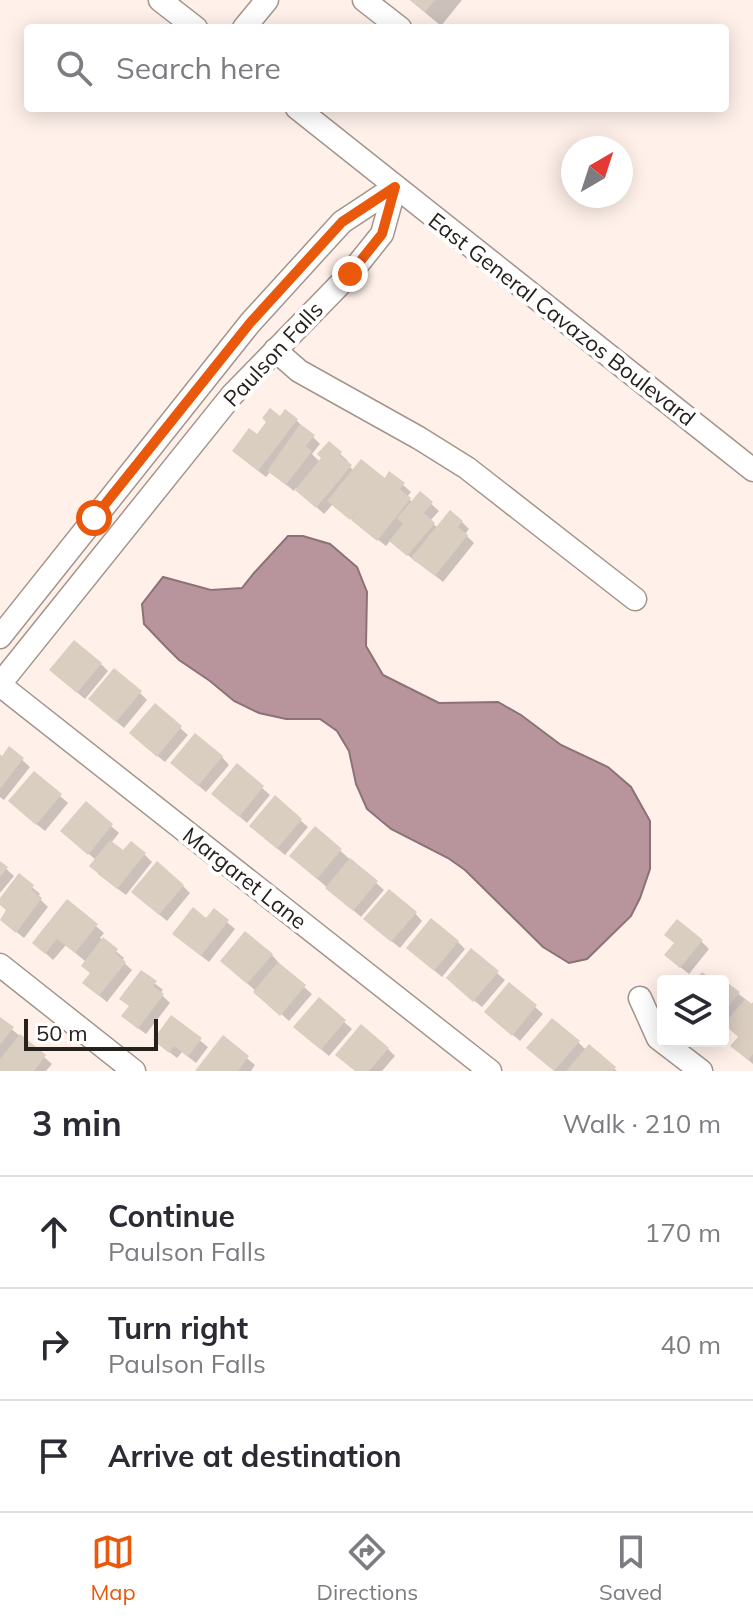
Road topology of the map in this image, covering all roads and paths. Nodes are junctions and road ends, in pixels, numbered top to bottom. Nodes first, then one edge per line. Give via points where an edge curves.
1 (160, 0) edge
2 (267, 0) edge
3 (364, 0) edge
4 (191, 24) edge
5 (247, 24) edge
6 (395, 24) edge
7 (302, 112) edge
8 (395, 187) junction
9 (275, 350) junction
10 (753, 470) edge
11 (635, 599) dead end
12 (0, 637) edge
13 (0, 685) edge
14 (0, 965) edge
15 (640, 998) dead end
16 (134, 1071) edge
17 (490, 1071) edge
18 (701, 1071) edge

1 - 4 street
2 - 5 street
3 - 6 street
7 - 8 street, East General Cavazos Boulevard
8 - 9 street, Paulson Falls via 382,234
8 - 10 street, East General Cavazos Boulevard
8 - 12 street, Paulson Falls via 342,222 250,323
9 - 11 street via 299,371 467,468
9 - 13 street, Paulson Falls via 232,395
13 - 17 street, Margaret Lane
14 - 16 street
15 - 18 street via 658,1038

